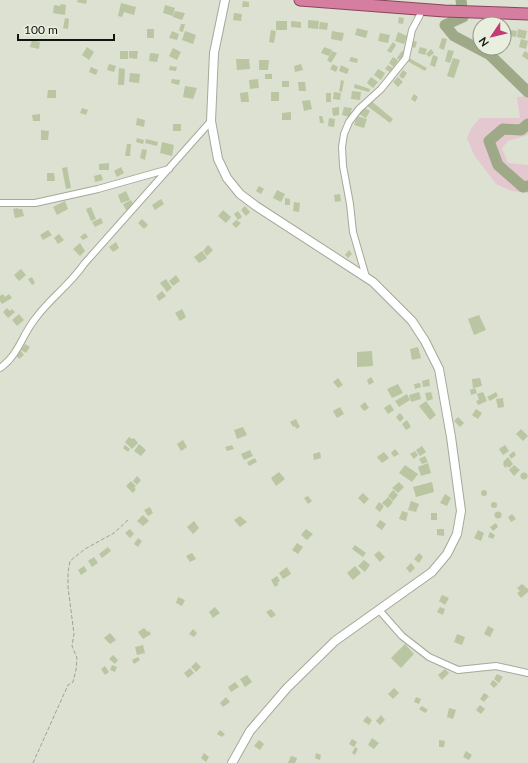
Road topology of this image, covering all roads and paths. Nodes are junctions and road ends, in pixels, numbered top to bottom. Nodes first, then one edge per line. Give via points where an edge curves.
1 (225, 0) edge
2 (300, 0) edge
3 (423, 9) junction
4 (528, 14) edge
5 (211, 122) junction
6 (169, 169) junction
7 (0, 203) edge
8 (366, 277) junction
9 (0, 368) edge
10 (129, 519) dead end
11 (379, 610) junction
12 (528, 673) edge
13 (33, 763) edge
14 (232, 763) edge

1 - 5 street via 214,53
2 - 3 highway
3 - 4 highway
3 - 8 street via 412,30 406,58 381,89 359,109 344,134 343,166 353,232
5 - 6 street
5 - 8 street via 218,159 227,178 240,194
6 - 7 street via 35,203
6 - 9 street via 77,275 39,313 13,357
8 - 11 street via 412,321 439,369 452,437 461,511 456,534 447,554 432,572
10 - 13 path via 105,540 85,549 70,561 68,586 76,670 73,682 68,685
11 - 12 street via 402,636 429,657 458,670 496,666
11 - 14 street via 335,641 287,688 250,731

